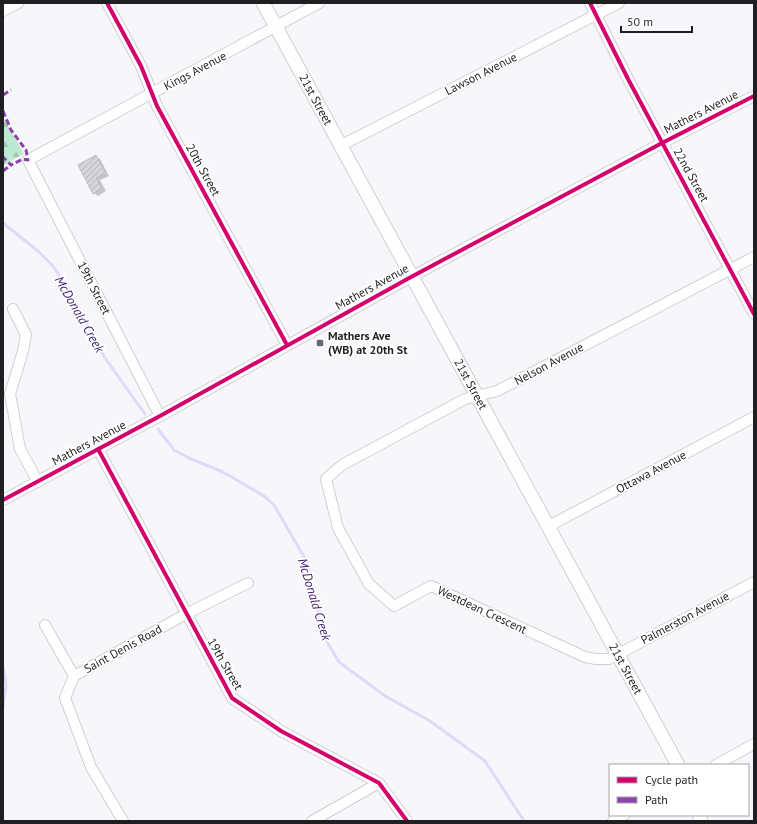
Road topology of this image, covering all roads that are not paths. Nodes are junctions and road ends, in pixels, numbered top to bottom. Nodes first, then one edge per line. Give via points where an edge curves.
1 (18, 3) edge
2 (107, 3) edge
3 (263, 3) edge
4 (320, 3) edge
5 (590, 3) edge
6 (619, 3) edge
7 (3, 11) edge
8 (596, 15) junction
9 (276, 27) junction
10 (151, 94) junction
11 (754, 96) edge
12 (662, 143) junction
13 (342, 145) junction
14 (28, 160) joint
15 (754, 257) edge
16 (730, 269) junction
17 (411, 277) junction
18 (13, 309) dead end
19 (754, 314) edge
20 (288, 345) junction
21 (476, 397) junction
22 (160, 416) junction
23 (754, 417) edge
24 (98, 449) junction
25 (342, 465) joint
26 (38, 482) junction
27 (3, 500) edge
28 (549, 526) junction
29 (754, 582) edge
30 (248, 583) dead end
31 (186, 614) junction
32 (45, 625) dead end
33 (617, 654) junction
34 (74, 676) junction
35 (754, 744) edge
36 (677, 764) edge
37 (718, 764) edge
38 (379, 783) junction
39 (622, 816) edge
40 (123, 821) edge
41 (312, 821) edge
42 (407, 821) edge
43 (613, 821) edge

1 - 7 street
2 - 10 street, 20th Street via 141,66
3 - 9 main road, 21st Street
4 - 9 street, Kings Avenue
5 - 8 street, 22nd Street
6 - 8 street, Lawson Avenue
8 - 12 street, 22nd Street
8 - 13 street, Lawson Avenue
9 - 10 street, Kings Avenue
9 - 13 main road, 21st Street
10 - 14 street, Kings Avenue
10 - 20 street, 20th Street
11 - 12 street, Mathers Avenue
12 - 16 street, 22nd Street
12 - 17 street, Mathers Avenue
13 - 17 main road, 21st Street
14 - 22 street, 19th Street
15 - 16 street, Nelson Avenue
16 - 19 street, 22nd Street
16 - 21 street, Nelson Avenue via 497,391
17 - 20 street, Mathers Avenue
17 - 21 main road, 21st Street
18 - 26 street via 26,335 10,394 20,449
20 - 22 street, Mathers Avenue
21 - 25 street, Nelson Avenue via 465,399
21 - 28 main road, 21st Street
22 - 24 street, Mathers Avenue
23 - 28 street, Ottawa Avenue
24 - 26 street, Mathers Avenue
24 - 31 street, 19th Street
25 - 33 street, Westdean Crescent via 326,479 338,528 369,584 394,606 431,586 585,657 596,660 609,659
26 - 27 street, Mathers Avenue
28 - 33 main road, 21st Street
29 - 33 street, Palmerston Avenue
30 - 31 street
31 - 34 street, Saint Denis Road
31 - 38 street, 19th Street via 232,698 281,731
32 - 34 street
33 - 36 main road, 21st Street
34 - 40 street, Saint Denis Road via 65,698 91,767
35 - 37 street
38 - 41 street
38 - 42 street, 19th Street
39 - 43 street

